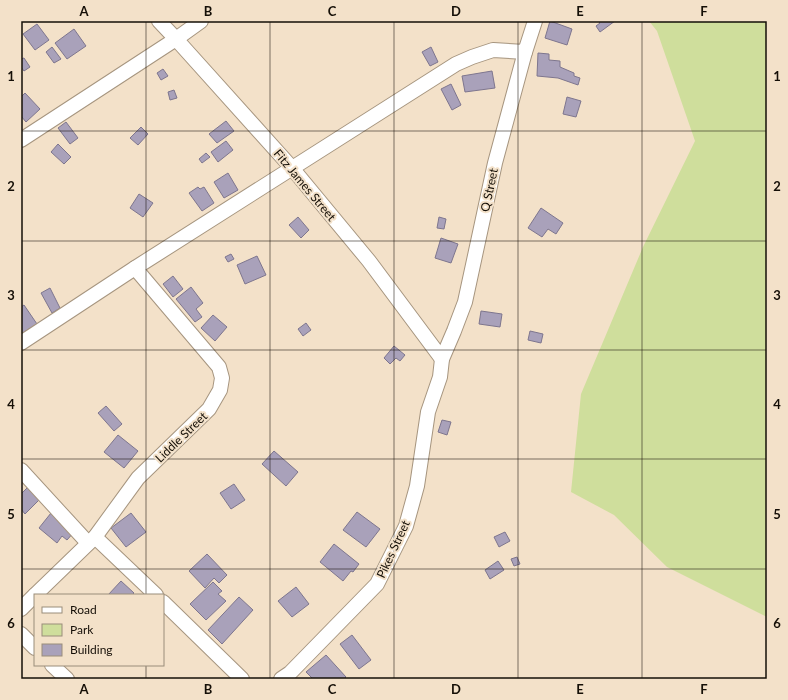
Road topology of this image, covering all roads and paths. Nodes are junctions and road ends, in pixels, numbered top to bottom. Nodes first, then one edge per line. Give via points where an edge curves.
1 (159, 21) edge
2 (201, 21) edge
3 (535, 21) edge
4 (176, 39) junction
5 (525, 52) junction
6 (21, 140) edge
7 (292, 168) junction
8 (135, 268) junction
9 (21, 343) edge
10 (442, 358) junction
11 (21, 470) edge
12 (92, 540) junction
13 (36, 594) edge
14 (155, 594) edge
15 (34, 596) edge
16 (164, 603) edge
17 (21, 609) edge
18 (21, 634) edge
19 (34, 647) edge
20 (53, 666) edge
21 (67, 679) edge
22 (242, 679) edge
23 (281, 679) edge

1 - 4 street, Fitz James Street
2 - 4 street
3 - 5 street, Q Street
4 - 6 street
4 - 7 street, Fitz James Street
5 - 7 street via 493,50 472,56
5 - 10 street, Q Street via 495,163 465,302
7 - 8 street
7 - 10 street, Fitz James Street via 369,261
8 - 9 street
8 - 12 street, Liddle Street via 219,367 222,378 220,390 209,409 138,478
10 - 23 street, Pikes Street via 440,377 428,412 417,486 406,526 377,584 290,673
11 - 12 street
12 - 13 street, Liddle Street
12 - 14 street
15 - 17 street, Liddle Street
16 - 22 street
18 - 19 street
20 - 21 street

